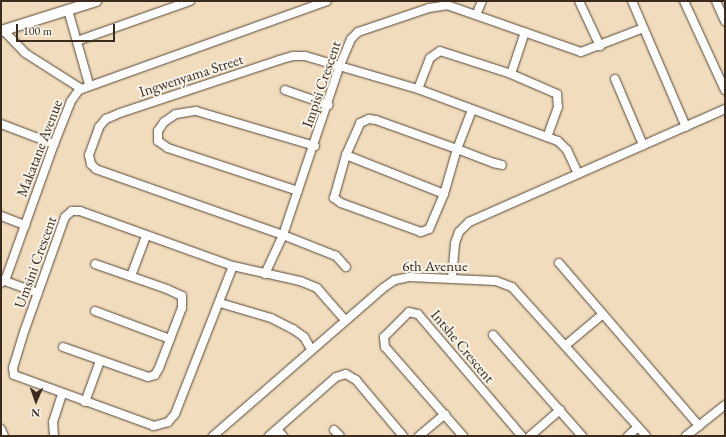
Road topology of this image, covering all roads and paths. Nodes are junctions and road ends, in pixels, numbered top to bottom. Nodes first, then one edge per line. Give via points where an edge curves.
1 (96, 1) edge
2 (190, 1) edge
3 (324, 1) edge
4 (482, 1) edge
5 (579, 1) edge
6 (632, 1) edge
7 (684, 1) edge
8 (716, 1) edge
9 (68, 10) junction
10 (476, 15) junction
11 (725, 21) edge
12 (644, 28) junction
13 (2, 31) edge
14 (525, 32) junction
15 (77, 41) junction
16 (600, 46) junction
17 (340, 65) junction
18 (511, 74) junction
19 (615, 79) dead end
20 (89, 84) junction
21 (80, 88) junction
22 (418, 89) junction
23 (285, 90) dead end
24 (725, 90) edge
25 (328, 105) junction
26 (725, 109) edge
27 (472, 110) junction
28 (1, 124) edge
29 (686, 126) junction
30 (547, 137) junction
31 (54, 144) junction
32 (315, 146) junction
33 (643, 146) junction
34 (457, 149) junction
35 (346, 155) junction
36 (502, 165) dead end
37 (578, 174) junction
38 (298, 191) junction
39 (444, 194) junction
40 (1, 216) edge
41 (25, 225) junction
42 (283, 235) junction
43 (146, 236) junction
44 (559, 263) dead end
45 (95, 264) dead end
46 (233, 266) junction
47 (346, 266) dead end
48 (265, 274) junction
49 (131, 276) junction
50 (452, 278) junction
51 (3, 282) edge
52 (38, 293) junction
53 (220, 303) junction
54 (95, 311) dead end
55 (602, 314) junction
56 (345, 320) junction
57 (493, 335) dead end
58 (170, 339) junction
59 (566, 345) junction
60 (63, 347) dead end
61 (311, 349) junction
62 (100, 361) junction
63 (62, 394) junction
64 (85, 402) junction
65 (725, 405) edge
66 (560, 410) junction
67 (445, 414) junction
68 (699, 426) junction
69 (638, 427) junction
70 (1, 429) edge
71 (277, 429) junction
72 (334, 430) dead end
73 (400, 433) edge
74 (4, 436) edge
75 (54, 436) edge
76 (213, 436) edge
77 (269, 436) edge
78 (283, 436) edge
79 (340, 436) edge
80 (390, 436) edge
81 (419, 436) edge
82 (463, 436) edge
83 (522, 436) edge
84 (530, 436) edge
85 (582, 436) edge
86 (628, 436) edge
87 (646, 436) edge
88 (686, 436) edge

1 - 9 main road
2 - 15 street
3 - 20 street, Makatane Avenue
4 - 10 street
5 - 16 street
6 - 12 street
7 - 24 street
8 - 11 street
9 - 13 main road
9 - 15 street
10 - 14 street, Impisi Crescent
10 - 17 street, Impisi Crescent via 447,5 379,24 354,35
12 - 16 street, Impisi Crescent
12 - 29 street
13 - 21 street via 25,53
14 - 16 street, Impisi Crescent via 582,52
14 - 18 street
15 - 20 street
17 - 22 street, Ingwenyama Street
17 - 25 street, Impisi Crescent
17 - 42 street, Ingwenyama Street via 305,56 293,56 113,116 102,122 94,138 89,158 96,168
18 - 22 street via 440,51 430,58
18 - 30 street via 557,94 558,107
19 - 33 street
20 - 21 street, Makatane Avenue
21 - 31 street, Makatane Avenue via 71,101
22 - 27 street, Ingwenyama Street
23 - 25 street
25 - 32 street, Impisi Crescent
26 - 29 street
27 - 30 street, Ingwenyama Street
27 - 34 street
28 - 31 street
29 - 33 street
30 - 37 street, Ingwenyama Street via 564,145
31 - 41 street, Makatane Avenue
32 - 38 street, Impisi Crescent
32 - 38 street via 196,111 176,114 164,122 158,131 160,142 168,148
33 - 37 street
34 - 35 street via 376,120 363,120
34 - 36 street
34 - 39 street
35 - 39 street
35 - 39 street via 334,194 337,201 425,232 429,230
37 - 50 street via 469,222 459,232 455,243
38 - 42 street, Impisi Crescent
40 - 41 street
41 - 51 street, Makatane Avenue
42 - 47 street, Ingwenyama Street via 336,256
42 - 48 street, Impisi Crescent
43 - 46 street, Umsini Crescent
43 - 49 street
43 - 52 street, Umsini Crescent via 80,211 70,212 65,217
44 - 55 street
45 - 49 street
46 - 48 street, Umsini Crescent
46 - 53 street, Umsini Crescent
48 - 56 street, Umsini Crescent via 281,275 317,288
49 - 58 street via 182,296 182,308
50 - 56 street, 6th Avenue via 395,280
50 - 59 street, 6th Avenue via 496,281 512,286
51 - 52 street
52 - 63 street, Umsini Crescent via 13,370 20,379
53 - 61 street via 271,318 293,329 304,338
53 - 64 street, Umsini Crescent via 176,414 168,422 154,426
54 - 58 street
55 - 59 street
55 - 68 street
56 - 61 street, 6th Avenue
57 - 66 street
58 - 62 street via 159,368 153,376
59 - 69 street, 6th Avenue
60 - 62 street
61 - 76 street, 6th Avenue
62 - 64 street
63 - 64 street, Umsini Crescent
63 - 75 street via 53,422
65 - 68 street
66 - 84 street
66 - 85 street
67 - 81 street
67 - 82 street, Intshe Crescent
67 - 83 street, Intshe Crescent via 385,347 384,337 409,312 418,314
68 - 88 street
69 - 86 street
69 - 87 street, 6th Avenue
70 - 74 street
71 - 73 street via 336,377 346,374 356,380
71 - 77 street
71 - 78 street
72 - 79 street
73 - 80 street

